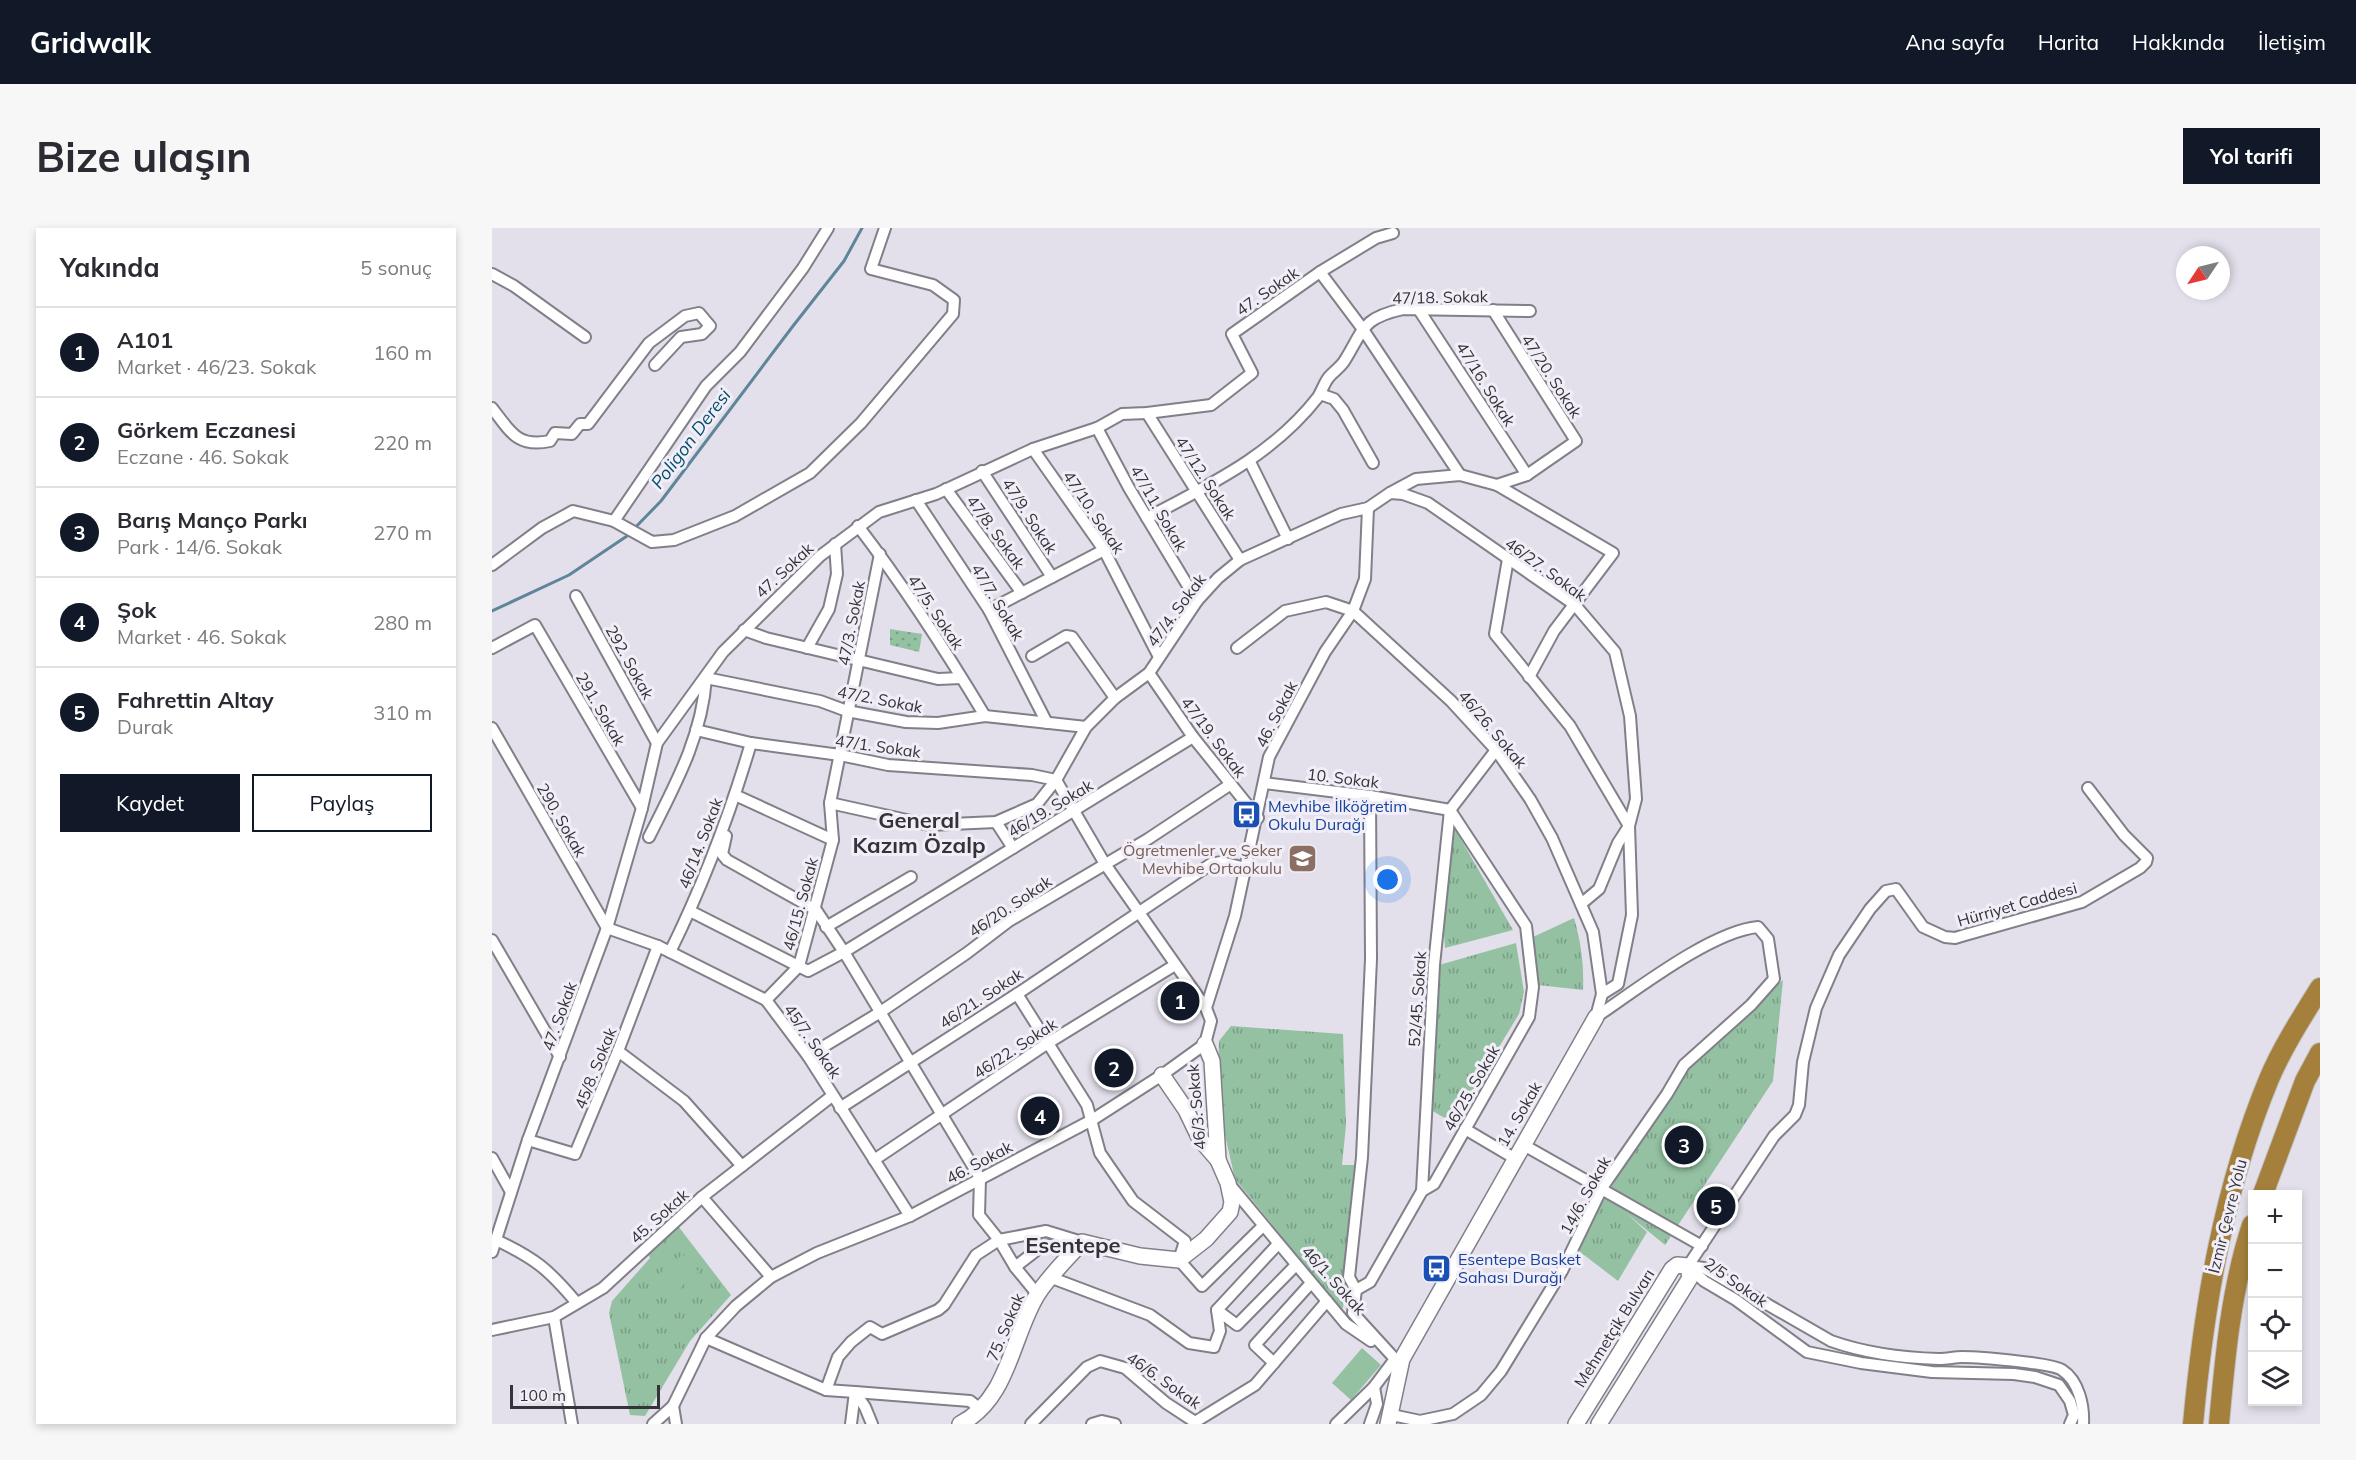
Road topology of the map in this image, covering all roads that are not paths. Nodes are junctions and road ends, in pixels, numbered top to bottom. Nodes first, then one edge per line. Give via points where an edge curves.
1 (828, 228) edge
2 (885, 228) edge
3 (1393, 233) dead end
4 (1320, 272) junction
5 (492, 274) edge
6 (1419, 310) junction
7 (1493, 310) junction
8 (1530, 311) dead end
9 (1362, 328) junction
10 (585, 337) dead end
11 (655, 365) dead end
12 (1320, 394) junction
13 (492, 408) edge
14 (1147, 413) junction
15 (1097, 428) junction
16 (1033, 449) junction
17 (1250, 462) junction
18 (1373, 463) dead end
19 (982, 471) junction
20 (1460, 475) junction
21 (1527, 475) junction
22 (1497, 485) junction
23 (946, 489) junction
24 (1197, 491) junction
25 (1390, 493) junction
26 (916, 500) junction
27 (1368, 508) junction
28 (1147, 518) junction
29 (614, 521) junction
30 (858, 526) junction
31 (1288, 539) junction
32 (836, 544) junction
33 (1104, 550) junction
34 (880, 554) junction
35 (1508, 559) junction
36 (1240, 560) junction
37 (492, 566) edge
38 (1052, 577) junction
39 (1022, 593) junction
40 (576, 596) dead end
41 (1197, 602) junction
42 (1575, 605) junction
43 (989, 610) junction
44 (1353, 611) junction
45 (744, 630) junction
46 (492, 648) edge
47 (807, 648) junction
48 (1237, 648) dead end
49 (1032, 656) dead end
50 (1159, 657) junction
51 (860, 661) junction
52 (1149, 673) junction
53 (1529, 677) junction
54 (706, 678) junction
55 (962, 678) junction
56 (1115, 698) junction
57 (847, 711) junction
58 (985, 716) junction
59 (1047, 723) junction
60 (1086, 727) junction
61 (492, 728) edge
62 (696, 730) junction
63 (1193, 737) junction
64 (657, 742) junction
65 (751, 743) junction
66 (1496, 750) junction
67 (840, 755) junction
68 (1056, 780) junction
69 (1264, 783) junction
70 (1231, 784) junction
71 (2088, 788) dead end
72 (735, 795) junction
73 (1370, 796) junction
74 (830, 803) junction
75 (642, 808) junction
76 (1450, 810) junction
77 (1073, 812) junction
78 (1258, 818) junction
79 (996, 822) junction
80 (1629, 826) junction
81 (726, 836) dead end
82 (649, 837) dead end
83 (833, 840) junction
84 (1013, 848) junction
85 (1105, 864) junction
86 (1246, 868) junction
87 (911, 877) dead end
88 (1581, 904) junction
89 (816, 910) junction
90 (690, 911) junction
91 (1138, 912) junction
92 (826, 927) junction
93 (607, 928) junction
94 (492, 940) edge
95 (658, 946) junction
96 (670, 952) junction
97 (844, 952) junction
98 (1175, 965) junction
99 (799, 966) junction
100 (1774, 979) joint
101 (2320, 988) edge
102 (1017, 994) junction
103 (1602, 994) junction
104 (766, 1000) junction
105 (1206, 1008) junction
106 (879, 1013) junction
107 (1596, 1017) junction
108 (1048, 1043) junction
109 (1205, 1044) junction
110 (618, 1051) junction
111 (2320, 1053) edge
112 (808, 1056) junction
113 (560, 1057) junction
114 (909, 1063) junction
115 (1162, 1075) junction
116 (832, 1096) junction
117 (840, 1108) junction
118 (942, 1114) junction
119 (1092, 1120) junction
120 (1464, 1129) junction
121 (528, 1140) junction
122 (1522, 1144) junction
123 (492, 1158) edge
124 (1514, 1158) junction
125 (874, 1160) junction
126 (1218, 1160) junction
127 (742, 1166) junction
128 (980, 1178) junction
129 (1228, 1183) junction
130 (1602, 1188) junction
131 (2264, 1190) edge
132 (1422, 1191) junction
133 (511, 1192) junction
134 (702, 1197) junction
135 (910, 1216) junction
136 (1263, 1226) junction
137 (2248, 1239) edge
138 (496, 1240) junction
139 (999, 1240) junction
140 (1082, 1242) junction
141 (1278, 1244) junction
142 (1701, 1246) junction
143 (492, 1252) edge
144 (1179, 1260) junction
145 (1295, 1266) junction
146 (1688, 1266) junction
147 (1015, 1267) junction
148 (771, 1277) junction
149 (1052, 1278) junction
150 (1311, 1283) junction
151 (1356, 1290) junction
152 (1038, 1295) junction
153 (1328, 1301) junction
154 (576, 1302) junction
155 (1217, 1310) junction
156 (554, 1317) junction
157 (492, 1330) edge
158 (706, 1338) junction
159 (1396, 1360) junction
160 (1274, 1362) junction
161 (1374, 1388) junction
162 (826, 1390) junction
163 (855, 1392) junction
164 (673, 1406) junction
165 (980, 1409) junction
166 (1206, 1420) edge
167 (1390, 1420) edge
168 (572, 1424) edge
169 (653, 1424) edge
170 (676, 1424) edge
171 (851, 1424) edge
172 (872, 1424) edge
173 (960, 1424) edge
174 (1031, 1424) edge
175 (1092, 1424) edge
176 (1115, 1424) edge
177 (1336, 1424) edge
178 (1370, 1424) edge
179 (1576, 1424) edge
180 (1599, 1424) edge
181 (2070, 1424) edge
182 (2083, 1424) edge
183 (2193, 1424) edge
184 (2219, 1424) edge

1 - 29 street via 804,268 740,352 706,386
2 - 29 street via 871,269 933,285 954,300 953,314 861,423 810,473 735,516 674,540 652,542
3 - 4 street, 47. Sokak via 1376,238
4 - 9 street
4 - 14 street, 47. Sokak via 1232,334 1252,373 1230,393 1211,405
5 - 10 street
6 - 7 street, 47/18. Sokak
6 - 9 street, 47/18. Sokak via 1384,313
6 - 21 street, 47/16. Sokak
7 - 8 street, 47/18. Sokak
7 - 21 street, 47/20. Sokak via 1576,441
9 - 12 street via 1344,362 1327,379
9 - 20 street
11 - 13 street via 681,337 702,334 710,326 699,314 685,316 649,343 588,424 580,424 572,434 555,433 550,441 534,444 517,438
12 - 17 street via 1287,433
12 - 18 street via 1334,399 1343,410
14 - 15 street, 47. Sokak via 1122,414
14 - 24 street, 47/12. Sokak
15 - 16 street, 47. Sokak
15 - 28 street, 47/11. Sokak
16 - 19 street, 47. Sokak
16 - 33 street, 47/10. Sokak
17 - 24 street
17 - 31 street
19 - 23 street, 47. Sokak
19 - 38 street, 47/9. Sokak
20 - 22 street, 47/4. Sokak
20 - 25 street, 47/4. Sokak via 1416,479
21 - 22 street, 47/20. Sokak
22 - 42 street, 47/4. Sokak via 1613,553
23 - 26 street, 47. Sokak
23 - 39 street, 47/8. Sokak
24 - 28 street
24 - 36 street, 47/12. Sokak
25 - 27 street, 47/4. Sokak
25 - 35 street, 46/27. Sokak via 1428,503
26 - 30 street, 47. Sokak via 879,512
26 - 43 street, 47/7. Sokak
27 - 31 street, 47/4. Sokak via 1341,514
27 - 44 street, 46. Sokak via 1365,579
28 - 41 street, 47/11. Sokak
29 - 37 street via 573,511 542,528
30 - 32 street, 47. Sokak
30 - 34 street, 47/5. Sokak
31 - 36 street, 47/4. Sokak
32 - 45 street, 47. Sokak
32 - 47 street via 837,574 828,609
33 - 38 street
33 - 50 street, 47/10. Sokak
34 - 51 street, 47/3. Sokak
34 - 55 street, 47/5. Sokak
35 - 42 street, 46/27. Sokak
35 - 53 street via 1495,634
36 - 41 street, 47/4. Sokak
38 - 39 street
39 - 43 street
40 - 64 street, 292. Sokak
41 - 50 street, 47/4. Sokak
42 - 53 street via 1554,631
42 - 80 street, 46/27. Sokak via 1616,652 1630,716 1636,799
43 - 59 street, 47/7. Sokak
44 - 48 street, 46/26. Sokak via 1326,602 1285,611
44 - 66 street, 46/26. Sokak via 1451,701
44 - 69 street, 46. Sokak via 1325,652 1269,757
45 - 47 street
45 - 54 street, 47. Sokak
46 - 75 street, 291. Sokak via 535,625
47 - 51 street
49 - 56 street via 1066,636 1072,637
50 - 52 street, 47/4. Sokak
51 - 55 street via 938,679
51 - 57 street, 47/3. Sokak
52 - 56 street, 47/4. Sokak
52 - 63 street, 47/19. Sokak
53 - 80 street via 1570,726
54 - 57 street, 47/2. Sokak via 820,701
54 - 62 street
54 - 64 street, 47. Sokak
55 - 58 street, 47/5. Sokak
56 - 60 street, 47/4. Sokak
57 - 58 street, 47/2. Sokak via 906,722 938,723
57 - 67 street, 47/3. Sokak
58 - 59 street, 47/2. Sokak
59 - 60 street, 47/2. Sokak
60 - 68 street, 47/4. Sokak
61 - 93 street, 290. Sokak
62 - 65 street, 47/1. Sokak
62 - 82 street via 684,769
63 - 70 street, 47/19. Sokak
63 - 77 street, 46/19. Sokak
64 - 75 street, 47. Sokak
65 - 67 street, 47/1. Sokak
65 - 72 street, 46/14. Sokak
66 - 76 street
66 - 88 street, 46/26. Sokak via 1552,838
67 - 68 street, 47/1. Sokak via 888,765
67 - 74 street, 47/3. Sokak
68 - 77 street
68 - 79 street, 47/4. Sokak via 1037,804
69 - 73 street, 10. Sokak
69 - 78 street, 46. Sokak
70 - 78 street, 47/19. Sokak
70 - 85 street, 46/20. Sokak
71 - 142 street, Hürriyet Caddesi via 2124,835 2143,852 2146,862 2082,902 1955,938 1928,931 1896,889 1886,891 1839,955 1816,1008 1795,1115 1774,1136
72 - 83 street
72 - 90 street, 46/14. Sokak
73 - 76 street, 10. Sokak
73 - 151 street via 1371,959 1362,1157 1349,1277
74 - 79 street, 47/4. Sokak via 929,825
74 - 83 street, 47/3. Sokak
75 - 93 street, 47. Sokak
76 - 120 street, 46/25. Sokak via 1526,926 1533,987 1529,1017
76 - 132 street, 52/45. Sokak via 1434,965
77 - 84 street, 46/19. Sokak
77 - 85 street
78 - 86 street, 46. Sokak
79 - 84 street
80 - 88 street via 1599,889
80 - 103 street, 46/27. Sokak via 1632,915 1618,984
81 - 89 street via 722,854 727,860
83 - 89 street, 46/15. Sokak
84 - 97 street, 46/19. Sokak
85 - 91 street
85 - 106 street, 46/20. Sokak via 1010,921
86 - 91 street, 46/21. Sokak via 1221,862 1211,864
86 - 105 street, 46. Sokak
87 - 92 street
88 - 103 street, 46/26. Sokak via 1593,932
89 - 92 street
89 - 99 street, 46/15. Sokak
90 - 96 street, 46/14. Sokak
90 - 99 street
91 - 98 street
91 - 102 street, 46/21. Sokak
92 - 97 street
93 - 95 street, 45/7. Sokak
93 - 113 street, 47. Sokak
94 - 113 street
95 - 96 street, 45/7. Sokak
95 - 110 street, 45/8. Sokak
96 - 104 street, 45/7. Sokak
97 - 99 street, 46/19. Sokak via 808,971
97 - 106 street
98 - 105 street
98 - 108 street, 46/22. Sokak
99 - 104 street, 46/15. Sokak
100 - 107 street, 14. Sokak via 1768,939 1758,927 1747,928 1686,957
100 - 130 street, 14/6. Sokak via 1752,1005 1684,1065
101 - 183 highway, İzmir Çevre Yolu via 2270,1078 2233,1180 2216,1249 2200,1347
102 - 108 street
102 - 114 street, 46/21. Sokak
103 - 107 street, 46/26. Sokak
104 - 112 street, 45/7. Sokak
105 - 109 street, 46. Sokak via 1211,1021
106 - 112 street, 46/20. Sokak
106 - 114 street
107 - 122 street, 14. Sokak
108 - 118 street, 46/22. Sokak
108 - 119 street via 1087,1105
109 - 115 street, 46. Sokak
109 - 126 street, 46/3. Sokak via 1212,1061
110 - 121 street, 45/8. Sokak via 576,1154
110 - 127 street via 684,1101
111 - 131 highway, İzmir Çevre Yolu via 2305,1081
112 - 116 street, 45/7. Sokak
113 - 121 street, 47. Sokak
114 - 117 street, 46/21. Sokak
114 - 118 street
115 - 119 street, 46. Sokak
115 - 126 street via 1200,1139
116 - 117 street, 45/7. Sokak
116 - 127 street, 45. Sokak
117 - 125 street, 45/7. Sokak
118 - 125 street, 46/22. Sokak
118 - 128 street
119 - 128 street, 46. Sokak
119 - 144 street via 1100,1153 1133,1201 1185,1241
120 - 124 street
120 - 132 street, 46/25. Sokak via 1434,1184
121 - 133 street, 47. Sokak
122 - 124 street, 14. Sokak
122 - 130 street
123 - 133 street
124 - 159 street, 14. Sokak
125 - 135 street, 45/7. Sokak
126 - 129 street, 46/3. Sokak
127 - 134 street, 45. Sokak
128 - 135 street, 46. Sokak
128 - 139 street via 979,1215
129 - 136 street, 46/1. Sokak
129 - 144 street, 46/3. Sokak via 1230,1212 1206,1239
130 - 142 street
130 - 167 street, 14/6. Sokak via 1562,1271 1501,1371 1481,1395 1453,1414 1420,1421
132 - 151 street, 46/25. Sokak via 1370,1282
133 - 138 street, 47. Sokak
134 - 148 street
134 - 154 street, 45. Sokak via 603,1288
135 - 148 street, 46. Sokak via 817,1253
136 - 141 street, 46/1. Sokak
136 - 144 street via 1202,1286
137 - 184 highway, İzmir Çevre Yolu via 2225,1358
138 - 143 street, 47. Sokak
138 - 154 street via 523,1252 552,1274
139 - 140 street via 1046,1231
139 - 147 street
139 - 162 street via 976,1255 938,1310 882,1334 870,1327 851,1342 838,1357
140 - 144 street via 1140,1256
140 - 147 street via 1042,1246
140 - 149 street, 75. Sokak
141 - 145 street, 46/1. Sokak
141 - 155 street, 46/1. Sokak
142 - 146 street, Hürriyet Caddesi
145 - 150 street, 46/1. Sokak
145 - 155 street via 1237,1325
146 - 179 street, Mehmetçik Bulvarı via 1677,1265 1672,1269
146 - 180 street via 1690,1278
146 - 181 street, 2/5 Sokak via 1807,1352 1932,1372 2035,1377 2064,1390 2074,1415
146 - 182 street, 2/5 Sokak via 1704,1268 1831,1341 1853,1349 1918,1358 1960,1357 2036,1364 2062,1370 2077,1388
147 - 152 street
148 - 158 street, 46. Sokak
149 - 152 street, 75. Sokak
149 - 155 street via 1150,1315 1189,1343 1214,1347 1220,1331
150 - 153 street, 46/1. Sokak
150 - 160 street via 1255,1345
151 - 159 street via 1353,1313
152 - 165 street, 75. Sokak via 1005,1374
153 - 159 street, 46/1. Sokak via 1346,1324
153 - 160 street, 46/6. Sokak
154 - 156 street, 45. Sokak
156 - 157 street, 45. Sokak
156 - 168 street
158 - 162 street
158 - 164 street, 46. Sokak
159 - 161 street, 14. Sokak
159 - 167 street
160 - 166 street, 46/6. Sokak via 1255,1385
161 - 177 street, 14. Sokak
161 - 178 street via 1377,1404
162 - 163 street
163 - 165 street via 970,1401
163 - 171 street
163 - 172 street
164 - 169 street, 46. Sokak
164 - 170 street
165 - 173 street, 75. Sokak
166 - 174 street, 46/6. Sokak via 1195,1422 1125,1368 1100,1361 1087,1367
175 - 176 street

